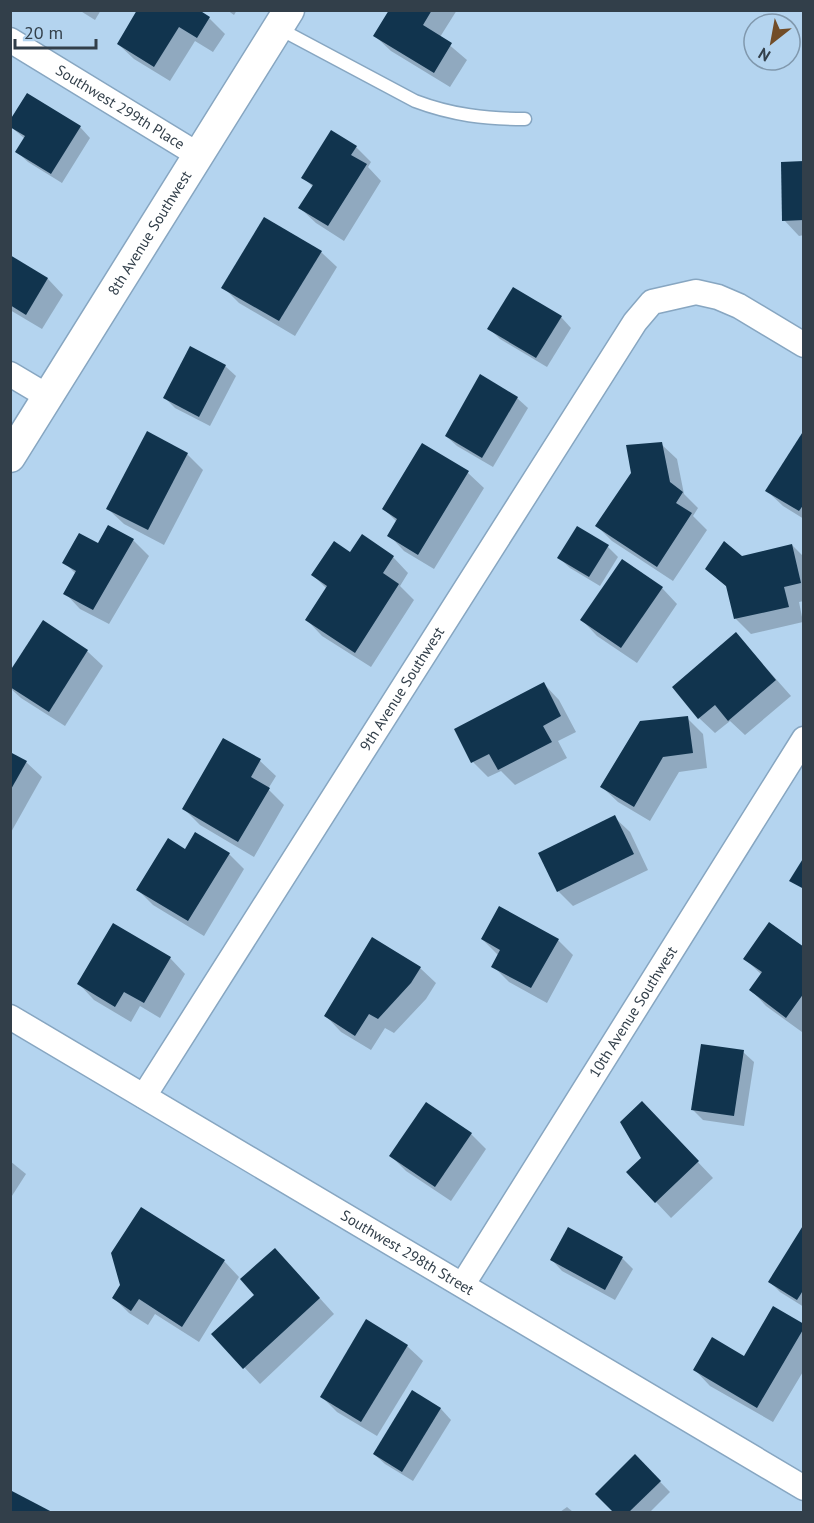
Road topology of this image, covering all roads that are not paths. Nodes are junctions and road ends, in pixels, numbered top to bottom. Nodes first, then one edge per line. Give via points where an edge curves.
1 (284, 19) edge
2 (10, 40) edge
3 (525, 119) dead end
4 (200, 156) junction
5 (804, 345) edge
6 (10, 374) edge
7 (47, 396) junction
8 (10, 457) edge
9 (804, 740) edge
10 (10, 1017) edge
11 (144, 1096) junction
12 (463, 1284) junction
13 (804, 1488) edge

1 - 3 lane via 415,101 483,119
1 - 4 street, 8th Avenue Southwest
2 - 4 street, Southwest 299th Place
4 - 7 street, 8th Avenue Southwest
5 - 11 street, 9th Avenue Southwest via 738,306 696,292 652,302 635,321
6 - 7 street
7 - 8 street, 8th Avenue Southwest
9 - 12 street, 10th Avenue Southwest
10 - 11 street, Southwest 298th Street
11 - 12 street, Southwest 298th Street
12 - 13 street, Southwest 298th Street

